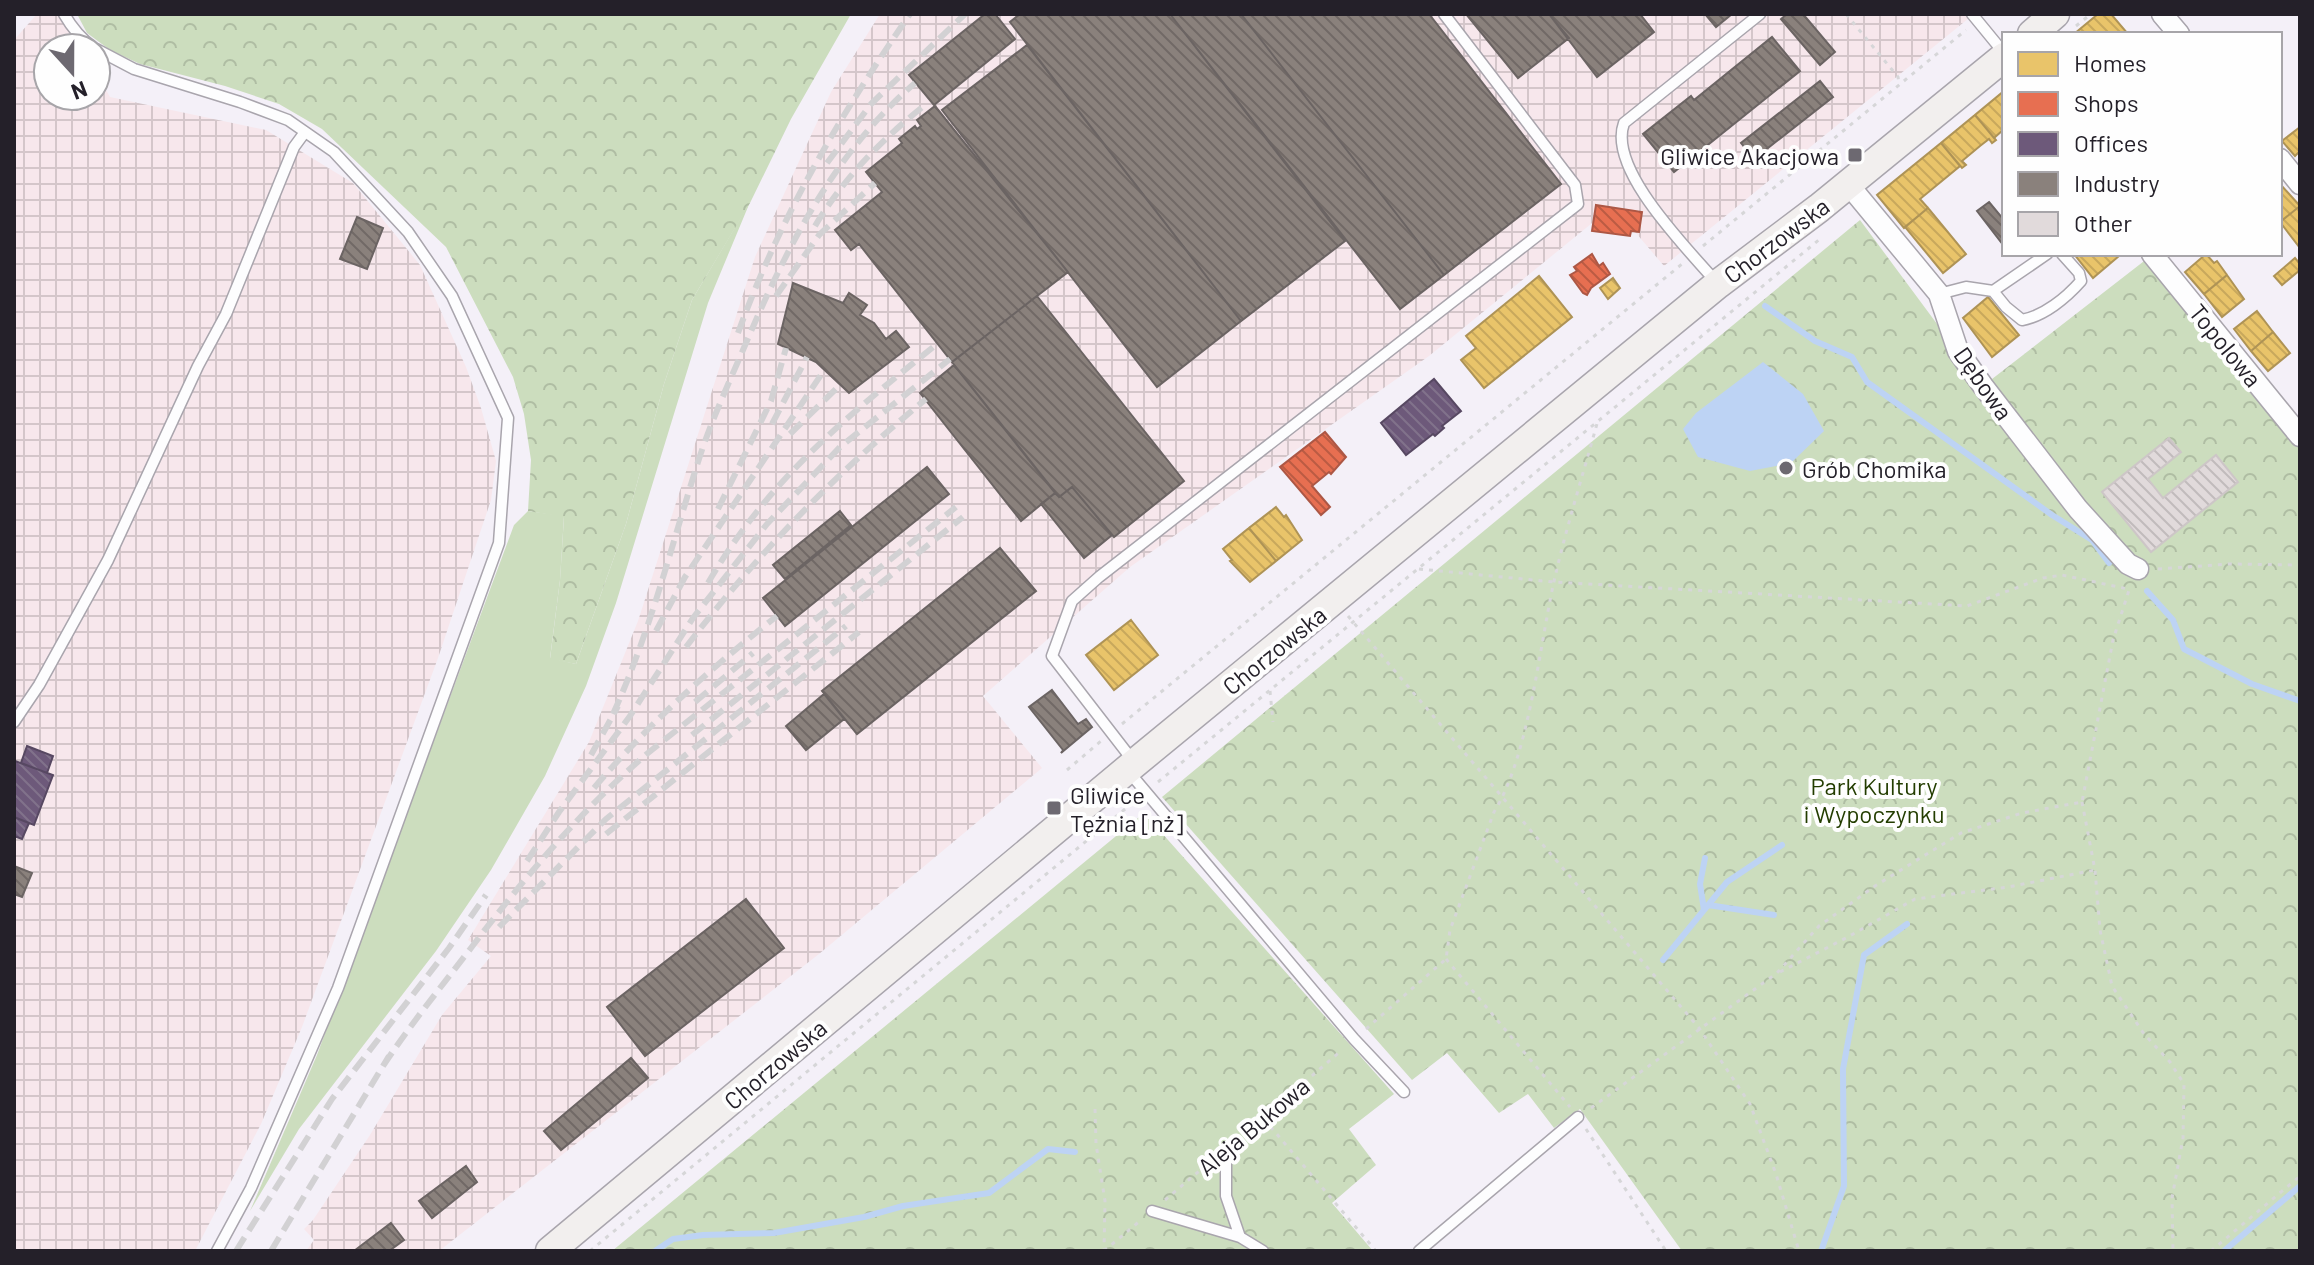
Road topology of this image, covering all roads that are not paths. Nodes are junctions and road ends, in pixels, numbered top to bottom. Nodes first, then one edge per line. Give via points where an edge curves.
1 (64, 14) edge
2 (1444, 14) edge
3 (1760, 14) edge
4 (2055, 14) edge
5 (2162, 14) edge
6 (1975, 17) edge
7 (75, 32) edge
8 (2034, 32) edge
9 (2177, 32) edge
10 (2002, 52) edge
11 (2002, 56) edge
12 (112, 58) edge
13 (305, 132) junction
14 (2282, 162) edge
15 (1840, 178) junction
16 (2300, 184) edge
17 (2044, 256) edge
18 (2064, 256) edge
19 (2154, 256) edge
20 (1718, 284) junction
21 (1993, 291) junction
22 (1939, 294) junction
23 (2300, 436) edge
24 (2136, 574) road end
25 (14, 722) edge
26 (1131, 767) junction
27 (1404, 1092) dead end
28 (1578, 1117) road end
29 (1226, 1148) road end
30 (1152, 1211) road end
31 (1240, 1237) junction
32 (217, 1251) edge
33 (550, 1251) edge
34 (1263, 1251) edge
35 (1419, 1251) edge

1 - 7 lane
2 - 26 lane via 1575,185 1578,204 1072,601 1052,656
3 - 20 lane via 1624,123 1620,134 1635,183
4 - 8 main road
5 - 9 street
6 - 10 lane
11 - 15 main road, Chorzowska
12 - 13 lane via 288,120
13 - 25 lane via 294,147 226,314 108,560
13 - 32 lane via 334,152 408,232 452,296 508,418 499,543 338,988 251,1188
14 - 16 street
15 - 20 main road, Chorzowska
15 - 22 street, Dębowa
17 - 21 lane
18 - 21 lane via 2081,281 2035,318 2022,320
19 - 23 street, Topolowa
20 - 26 main road, Chorzowska
21 - 22 lane via 1966,287
22 - 24 street, Dębowa via 1958,351 1974,375
26 - 27 lane via 1145,792
26 - 33 main road, Chorzowska
28 - 35 lane
29 - 31 lane via 1226,1196
30 - 31 lane
31 - 34 lane

